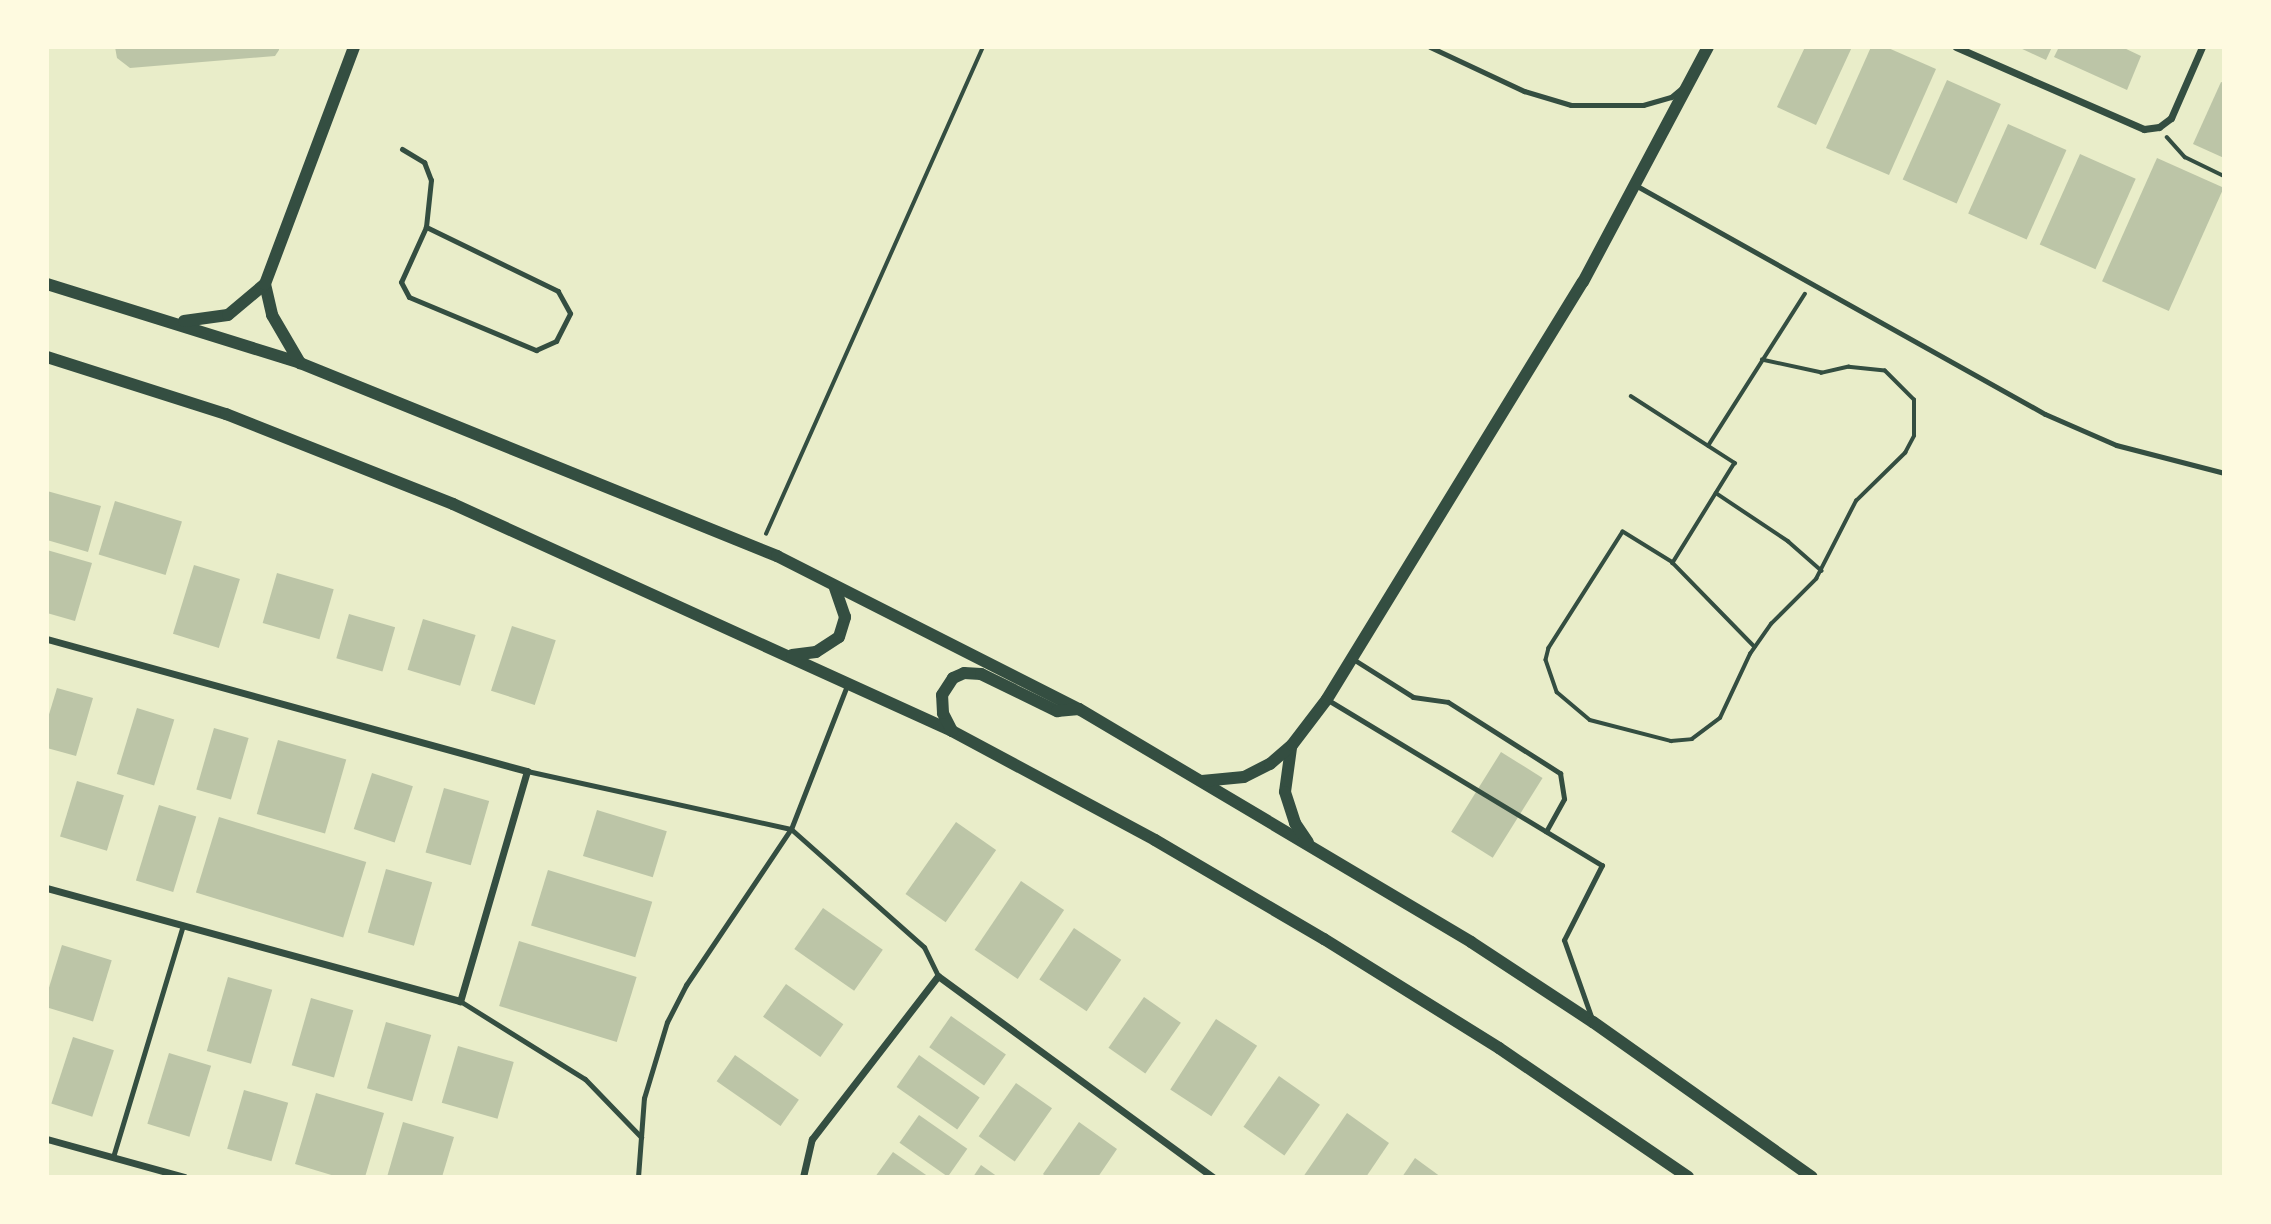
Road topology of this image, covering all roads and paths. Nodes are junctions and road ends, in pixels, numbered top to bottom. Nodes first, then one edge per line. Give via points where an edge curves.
1 (354, 47) edge
2 (983, 47) edge
3 (1430, 47) edge
4 (1708, 47) edge
5 (1956, 47) edge
6 (2202, 47) edge
7 (1690, 81) junction
8 (2159, 127) junction
9 (402, 149) dead end
10 (2224, 176) edge
11 (1637, 186) junction
12 (426, 227) junction
13 (1812, 283) junction
14 (47, 284) edge
15 (265, 284) junction
16 (179, 322) junction
17 (47, 357) edge
18 (1762, 360) junction
19 (300, 363) junction
20 (1631, 396) dead end
21 (1708, 446) junction
22 (2224, 473) edge
23 (1716, 493) junction
24 (759, 549) junction
25 (1672, 562) junction
26 (1822, 571) junction
27 (835, 588) junction
28 (47, 639) edge
29 (1755, 647) junction
30 (792, 655) junction
31 (1353, 659) junction
32 (848, 682) junction
33 (1327, 699) junction
34 (1079, 709) junction
35 (952, 731) junction
36 (1292, 745) junction
37 (527, 771) junction
38 (1200, 780) junction
39 (791, 829) junction
40 (1546, 831) junction
41 (1314, 849) junction
42 (47, 888) edge
43 (183, 925) junction
44 (938, 976) junction
45 (460, 1001) junction
46 (1593, 1021) junction
47 (642, 1137) junction
48 (47, 1139) edge
49 (113, 1157) junction
50 (1677, 1172) edge
51 (184, 1177) edge
52 (638, 1177) edge
53 (803, 1177) edge
54 (1213, 1177) edge
55 (1688, 1177) edge
56 (1812, 1177) edge

1 - 15 street
2 - 24 path
3 - 7 lane via 1524,92 1593,108 1643,106 1671,97
4 - 7 street
5 - 8 street via 2144,129
6 - 8 street via 2171,118
7 - 11 street
8 - 10 path via 2185,157
9 - 12 lane via 424,162 431,180
11 - 13 lane
11 - 31 street
12 - 12 lane via 401,282 409,297 536,350 556,341 570,313 558,291
13 - 18 path
13 - 22 lane via 2081,431 2154,457
14 - 16 street
15 - 16 street via 228,315
15 - 19 street via 272,315
16 - 19 street
17 - 30 street via 226,414 440,499
18 - 21 path
18 - 26 path via 1822,373 1849,367 1885,371 1914,400 1914,436 1905,453 1856,501
19 - 24 street
20 - 21 path
21 - 23 path via 1735,463
23 - 25 path
23 - 26 path via 1788,541
24 - 27 street
25 - 29 path
25 - 29 path via 1623,532 1549,648 1546,660 1558,692 1590,720 1671,741 1692,739 1720,718
26 - 29 path
27 - 30 street via 845,617 839,637 816,652
27 - 34 street
28 - 37 street
30 - 32 street
31 - 33 street
31 - 40 lane via 1413,697 1448,702 1560,773 1564,799
32 - 35 street
32 - 39 lane
33 - 36 street
33 - 40 lane
34 - 35 street via 1057,711 981,674 964,673 953,678 943,695 943,713
34 - 38 street
35 - 50 street via 1155,840 1324,939 1499,1048
36 - 38 street via 1258,771 1229,780
36 - 41 street via 1285,776 1288,808
37 - 39 lane
37 - 45 street
38 - 41 street
39 - 44 lane via 923,947
39 - 47 lane via 676,1003 644,1098
40 - 46 lane via 1602,865 1564,940
41 - 46 street
42 - 43 street
43 - 45 street
43 - 49 lane
44 - 53 street via 813,1139
44 - 54 street
45 - 47 lane via 586,1079
46 - 56 street
47 - 52 lane
48 - 49 street
49 - 51 street
50 - 55 street

